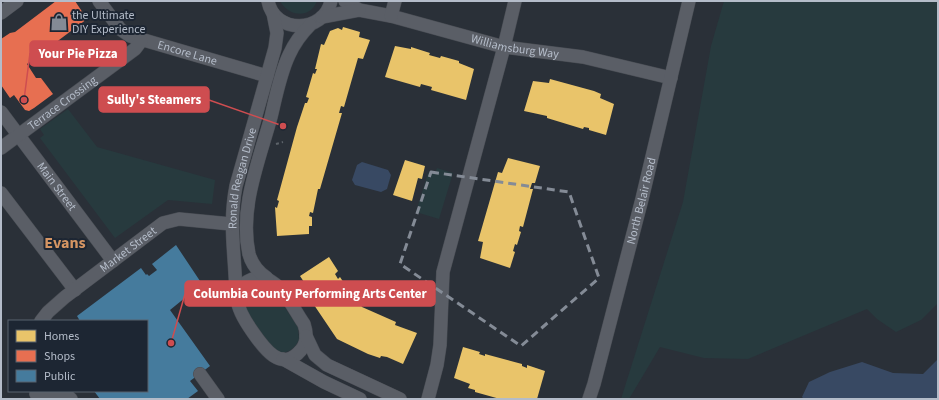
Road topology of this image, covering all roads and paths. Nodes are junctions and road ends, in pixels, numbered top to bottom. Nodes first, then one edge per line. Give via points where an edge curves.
1 (17, 1) edge
2 (99, 1) edge
3 (331, 1) edge
4 (345, 1) edge
5 (395, 1) edge
6 (515, 1) edge
7 (689, 1) edge
8 (271, 7) edge
9 (360, 10) junction
10 (1, 13) edge
11 (391, 16) junction
12 (322, 17) junction
13 (310, 25) junction
14 (141, 41) junction
15 (504, 47) junction
16 (267, 76) junction
17 (671, 78) junction
18 (1, 112) edge
19 (19, 135) junction
20 (1, 148) edge
21 (1, 193) edge
22 (231, 224) junction
23 (113, 261) junction
24 (267, 278) junction
25 (75, 290) junction
26 (236, 299) junction
27 (42, 320) edge
28 (306, 336) junction
29 (284, 359) junction
30 (200, 374) dead end
31 (36, 395) edge
32 (71, 399) edge
33 (218, 399) edge
34 (360, 399) edge
35 (400, 399) edge
36 (428, 399) edge
37 (588, 399) edge

1 - 10 street
2 - 14 street, Encore Lane via 120,30
3 - 12 street, Ronald Reagan Drive
4 - 9 street, Williamsburg Way
5 - 11 street
6 - 15 street
7 - 17 street, North Belair Road
8 - 13 street, Ronald Reagan Drive via 286,24
8 - 16 street, Ronald Reagan Drive via 276,41
9 - 11 street, Williamsburg Way
9 - 12 street, Williamsburg Way
11 - 15 street, Williamsburg Way
12 - 13 street, Ronald Reagan Drive
13 - 24 street, Ronald Reagan Drive via 294,46 284,67 248,206 247,231 250,255 255,268
14 - 16 street, Encore Lane
14 - 19 street, Terrace Crossing via 135,49
15 - 17 street, Williamsburg Way via 583,57
15 - 36 street via 443,272 437,364
16 - 22 street, Ronald Reagan Drive via 236,186
17 - 37 street, North Belair Road via 638,214
18 - 19 street, Main Street
19 - 20 street, Terrace Crossing
19 - 23 street, Main Street
21 - 25 street
22 - 23 street, Market Street via 179,219 169,221
22 - 26 street, Ronald Reagan Drive
23 - 25 street, Market Street
24 - 26 street via 260,277 248,281 238,292
24 - 28 street, Ronald Reagan Drive via 279,287 304,324
25 - 27 street, Market Street
26 - 29 street, Ronald Reagan Drive via 240,314 264,350 276,358
28 - 29 street via 306,343 302,349
28 - 35 street, Ronald Reagan Drive via 315,355 327,365
29 - 34 street, Ronald Reagan Drive
30 - 33 street
31 - 32 street via 58,392

